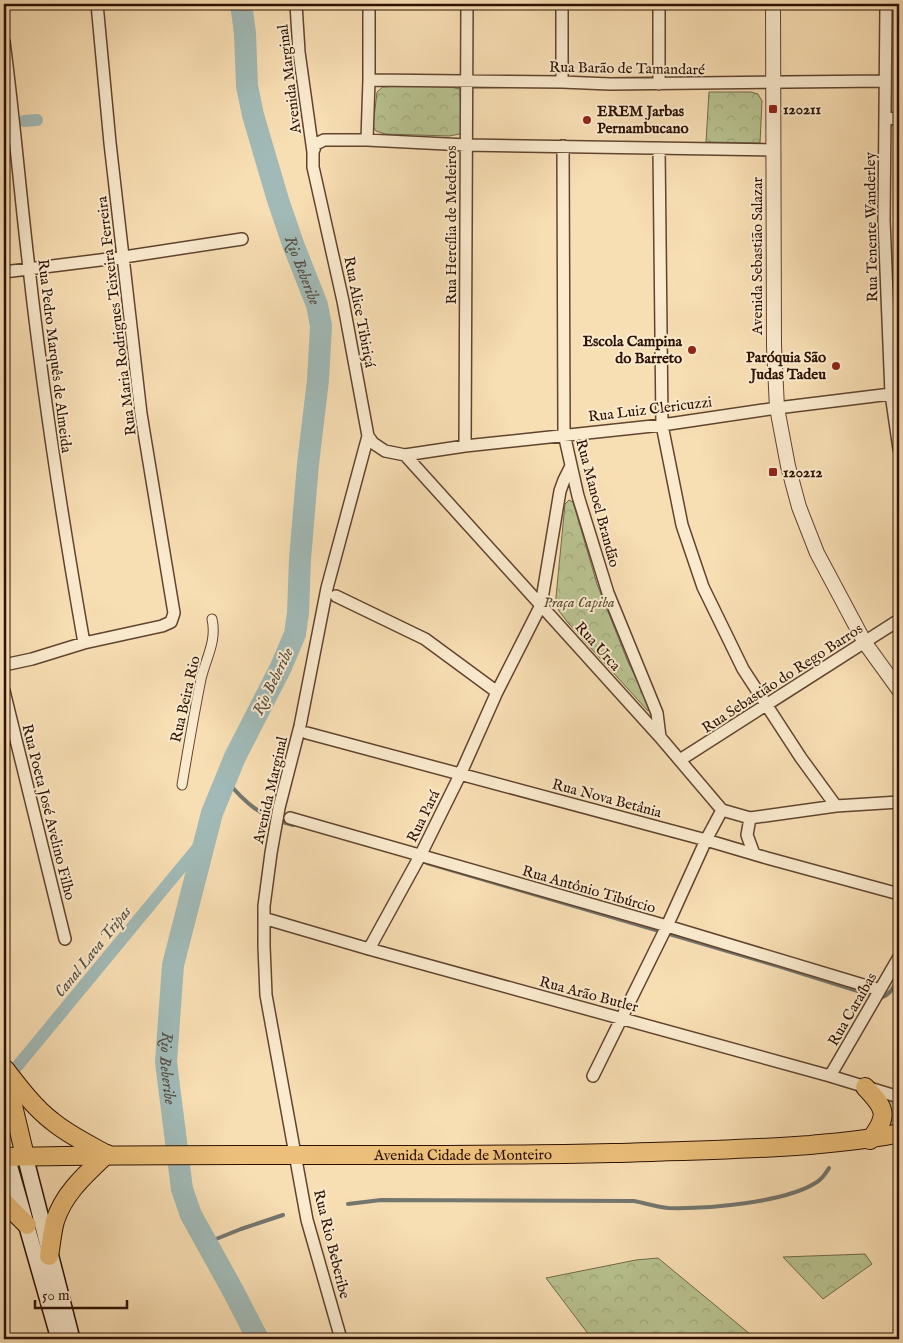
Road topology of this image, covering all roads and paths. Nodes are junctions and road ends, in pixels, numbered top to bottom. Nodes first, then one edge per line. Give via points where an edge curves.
1 (97, 4) edge
2 (296, 4) edge
3 (369, 4) edge
4 (467, 4) edge
5 (562, 4) edge
6 (659, 4) edge
7 (773, 4) edge
8 (886, 4) edge
9 (4, 42) edge
10 (370, 80) junction
11 (468, 81) junction
12 (885, 81) junction
13 (562, 82) junction
14 (774, 83) junction
15 (659, 84) junction
16 (885, 118) junction
17 (899, 118) edge
18 (367, 140) junction
19 (466, 145) junction
20 (563, 146) junction
21 (659, 148) junction
22 (773, 150) junction
23 (313, 152) junction
24 (242, 239) dead end
25 (124, 256) junction
26 (29, 269) junction
27 (4, 272) edge
28 (895, 393) edge
29 (777, 408) junction
30 (662, 425) junction
31 (564, 434) junction
32 (368, 436) junction
33 (465, 446) junction
34 (899, 449) edge
35 (405, 455) junction
36 (571, 466) junction
37 (336, 596) dead end
38 (541, 605) junction
39 (212, 619) dead end
40 (899, 620) edge
41 (84, 643) junction
42 (865, 643) junction
43 (4, 666) edge
44 (899, 690) edge
45 (4, 692) edge
46 (497, 692) junction
47 (766, 706) junction
48 (307, 733) dead end
49 (660, 737) junction
50 (680, 760) junction
51 (460, 775) junction
52 (182, 785) dead end
53 (899, 802) edge
54 (836, 806) junction
55 (722, 810) junction
56 (290, 818) dead end
57 (750, 818) junction
58 (706, 840) junction
59 (754, 854) junction
60 (418, 860) junction
61 (899, 894) edge
62 (270, 920) dead end
63 (667, 927) junction
64 (65, 939) dead end
65 (369, 949) junction
66 (899, 957) edge
67 (880, 990) junction
68 (622, 1019) junction
69 (4, 1067) edge
70 (593, 1076) dead end
71 (830, 1076) junction
72 (865, 1087) junction
73 (16, 1095) junction
74 (899, 1097) edge
75 (899, 1133) edge
76 (870, 1140) junction
77 (5, 1153) edge
78 (107, 1154) junction
79 (296, 1155) junction
80 (25, 1156) junction
81 (4, 1202) edge
82 (27, 1226) junction
83 (49, 1256) junction
84 (59, 1339) edge
85 (72, 1339) edge
86 (341, 1339) edge

1 - 25 street, Rua Maria Rodrigues Teixeira Ferreira
2 - 23 street, Avenida Marginal
3 - 10 street
4 - 11 street, Rua Hercília de Medeiros
5 - 13 street
6 - 15 street
7 - 14 street, Avenida Sebastião Salazar
8 - 12 street, Rua Tenente Wanderley
9 - 26 street, Rua Pedro Marquês de Almeida
10 - 11 street, Rua Barão de Tamandaré
10 - 18 street
11 - 13 street, Rua Barão de Tamandaré
11 - 19 street, Rua Hercília de Medeiros
12 - 14 street, Rua Barão de Tamandaré
12 - 16 street, Rua Tenente Wanderley
13 - 15 street, Rua Barão de Tamandaré
14 - 15 street, Rua Barão de Tamandaré
14 - 22 street, Avenida Sebastião Salazar
16 - 17 street
16 - 28 street, Rua Tenente Wanderley via 884,220
18 - 19 street
18 - 23 street via 324,140 316,144
19 - 20 street
19 - 33 street, Rua Hercília de Medeiros
20 - 21 street
20 - 31 street, Rua Manoel Brandão
21 - 22 street
21 - 30 street
22 - 29 street, Avenida Sebastião Salazar
23 - 32 street, Rua Alice Tibiriçá via 313,167 343,301
24 - 25 street
25 - 26 street
25 - 41 street, Rua Maria Rodrigues Teixeira Ferreira via 141,414 174,613 170,622 162,626
26 - 27 street
26 - 41 street, Rua Pedro Marquês de Almeida via 50,444
28 - 29 street, Rua Luiz Clericuzzi
28 - 34 street, Rua Tenente Wanderley
29 - 30 street, Rua Luiz Clericuzzi
29 - 42 street, Avenida Sebastião Salazar via 799,507 817,553
30 - 31 street, Rua Luiz Clericuzzi
30 - 47 street via 682,525 703,587 743,669
31 - 33 street, Rua Luiz Clericuzzi
31 - 36 street, Rua Manoel Brandão
32 - 35 street via 385,451
32 - 79 street, Avenida Marginal via 327,588 300,726 278,814 264,906 266,994
33 - 35 street, Rua Luiz Clericuzzi
35 - 38 street, Rua Urca
36 - 38 street, Rua Pará via 560,491
36 - 49 street, Rua Manoel Brandão via 608,594 657,713
37 - 46 street via 425,640
38 - 46 street, Rua Pará
38 - 49 street, Rua Urca
39 - 52 street, Rua Beira Rio via 212,648 202,675
40 - 42 street, Rua Sebastião do Rego Barros
41 - 43 street
42 - 44 street, Avenida Sebastião Salazar
42 - 47 street, Rua Sebastião do Rego Barros
45 - 64 street, Rua Poeta José Avelino Filho
46 - 51 street, Rua Pará
47 - 50 street, Rua Sebastião do Rego Barros
47 - 54 street
48 - 51 street, Rua Nova Betânia
49 - 50 street, Rua Urca
50 - 55 street, Rua Urca
51 - 58 street, Rua Nova Betânia
51 - 60 street, Rua Pará
53 - 54 street
54 - 57 street
55 - 57 street
55 - 58 street
56 - 60 street, Rua Antônio Tibúrcio
57 - 59 street via 747,835
58 - 59 street, Rua Nova Betânia
58 - 63 street
59 - 61 street, Rua Nova Betânia
60 - 63 street, Rua Antônio Tibúrcio
60 - 65 street, Rua Pará
62 - 65 street, Rua Arão Butler
63 - 67 street, Rua Antônio Tibúrcio
63 - 68 street
65 - 68 street, Rua Arão Butler
66 - 67 street, Rua Caraíbas
67 - 71 street, Rua Caraíbas
68 - 70 street
68 - 71 street, Rua Arão Butler
69 - 73 main road
71 - 72 street, Rua Arão Butler
72 - 74 street, Rua Arão Butler
72 - 76 main road via 880,1104 882,1113 882,1123
73 - 78 main road via 72,1135
73 - 80 main road
75 - 76 main road, Avenida Cidade de Monteiro
76 - 79 main road, Avenida Cidade de Monteiro via 656,1152
77 - 80 main road, Avenida Cidade de Monteiro
77 - 82 main road
78 - 79 main road, Avenida Cidade de Monteiro
78 - 80 main road, Avenida Cidade de Monteiro
78 - 83 main road via 76,1183 62,1206 55,1222
79 - 86 street, Rua Rio Beberibe via 307,1220
80 - 83 main road
81 - 82 main road
82 - 84 main road
83 - 85 main road

